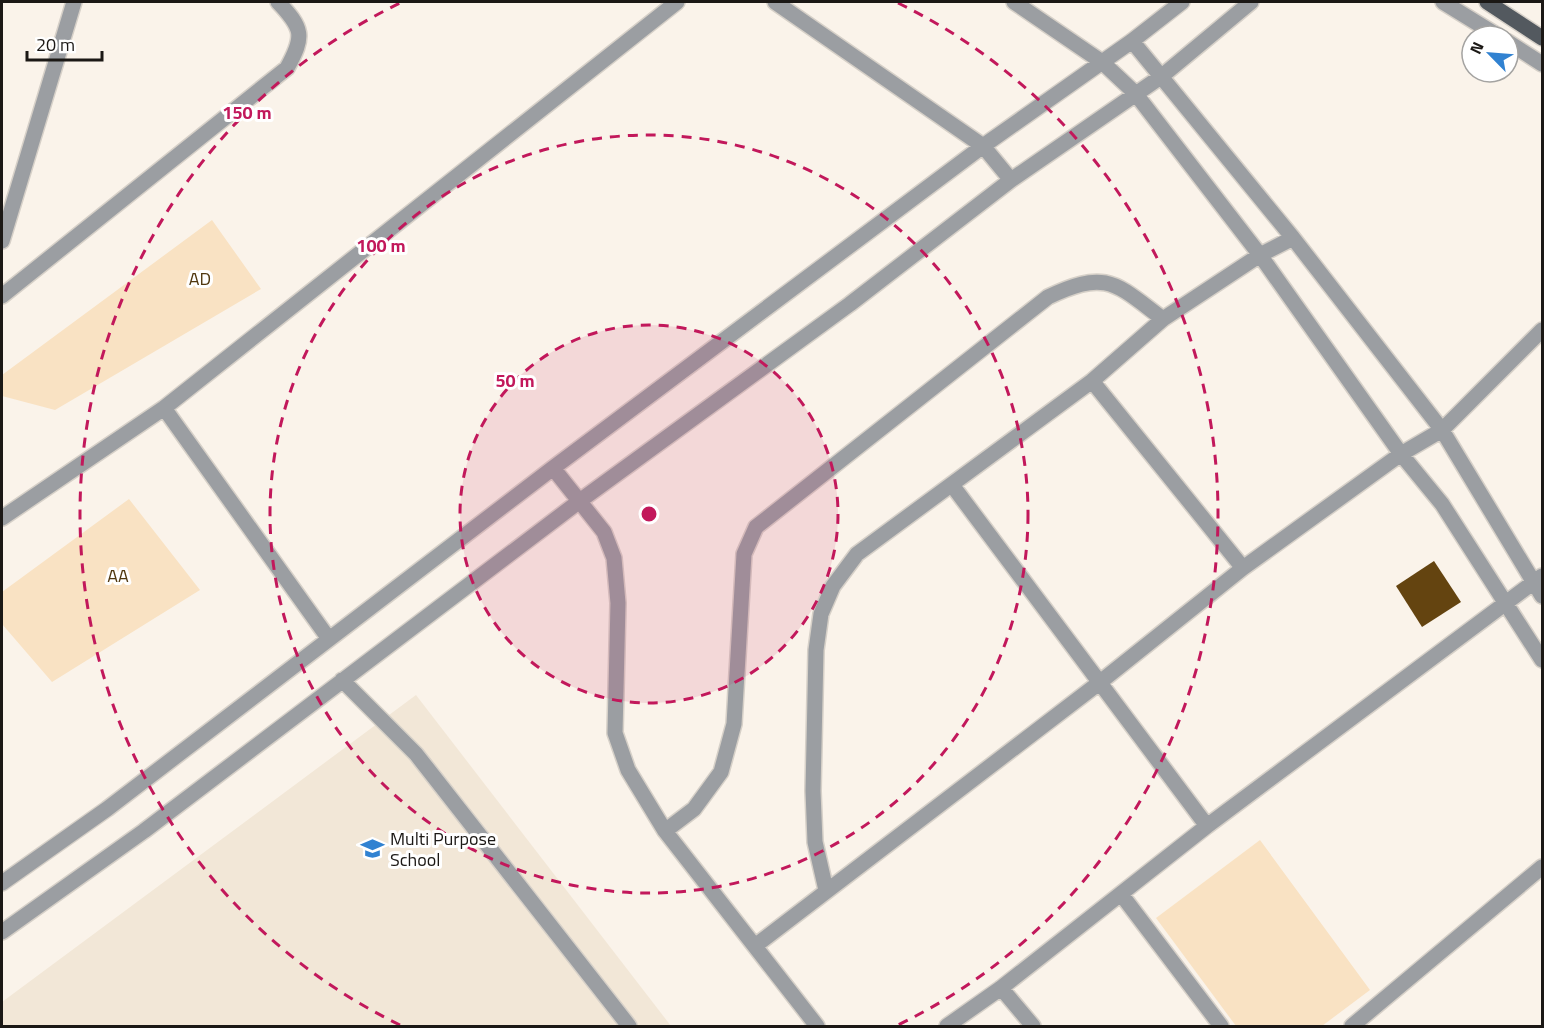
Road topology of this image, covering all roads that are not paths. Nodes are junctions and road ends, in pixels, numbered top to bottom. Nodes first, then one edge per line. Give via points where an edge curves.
1 (74, 2) edge
2 (279, 2) edge
3 (677, 2) edge
4 (775, 2) edge
5 (1014, 2) edge
6 (1182, 2) edge
7 (1443, 2) edge
8 (1487, 2) edge
9 (1243, 4) edge
10 (1479, 24) edge
11 (1542, 38) edge
12 (1132, 41) junction
13 (1520, 50) edge
14 (1102, 62) junction
15 (1542, 64) edge
16 (1162, 76) junction
17 (1135, 93) junction
18 (983, 146) junction
19 (1011, 180) junction
20 (1293, 238) junction
21 (2, 240) edge
22 (1260, 255) junction
23 (2, 296) edge
24 (1163, 318) junction
25 (1542, 330) edge
26 (1092, 381) junction
27 (165, 408) junction
28 (1442, 430) junction
29 (1401, 454) junction
30 (553, 468) junction
31 (952, 485) junction
32 (580, 500) junction
33 (2, 518) edge
34 (1243, 568) junction
35 (1538, 579) edge
36 (1542, 596) edge
37 (1506, 605) junction
38 (329, 639) junction
39 (1542, 660) edge
40 (342, 680) junction
41 (1099, 683) junction
42 (1207, 826) junction
43 (665, 831) junction
44 (1542, 867) edge
45 (2, 883) edge
46 (826, 890) junction
47 (1121, 894) junction
48 (2, 932) edge
49 (755, 946) junction
50 (1001, 988) junction
51 (1357, 1025) edge
52 (629, 1026) edge
53 (817, 1026) edge
54 (947, 1026) edge
55 (1033, 1026) edge
56 (1221, 1026) edge

1 - 21 street
2 - 23 street via 297,21 301,44 288,68
3 - 27 street
4 - 18 street
5 - 14 street
6 - 12 street
7 - 10 street
8 - 11 main road
9 - 16 street
12 - 14 street
12 - 16 street
13 - 15 street
14 - 17 street
14 - 18 street
16 - 17 street
16 - 20 street
17 - 19 street
17 - 22 street
18 - 19 street
18 - 30 street
19 - 32 street via 850,304
20 - 22 street
20 - 28 street
22 - 24 street
22 - 29 street
24 - 26 street
24 - 43 street via 1120,286 1100,280 1077,283 1048,297 756,527 744,554 734,724 721,772 694,809
25 - 28 street
26 - 31 street
26 - 34 street
27 - 33 street
27 - 38 street
28 - 29 street
28 - 35 street
29 - 34 street
29 - 37 street via 1442,504
30 - 32 street
30 - 38 street
31 - 41 street
31 - 46 street via 857,554 833,586 821,614 816,650 813,791 815,842
32 - 40 street
32 - 43 street via 604,532 614,558 618,603 615,733 628,771
34 - 41 street
35 - 36 street
35 - 37 street
37 - 39 street
37 - 42 street
38 - 45 street
40 - 48 street via 144,831
40 - 52 street via 416,754
41 - 42 street
41 - 46 street
42 - 47 street
43 - 49 street
44 - 51 street
46 - 49 street
47 - 50 street
47 - 56 street
49 - 53 street
50 - 54 street
50 - 55 street

